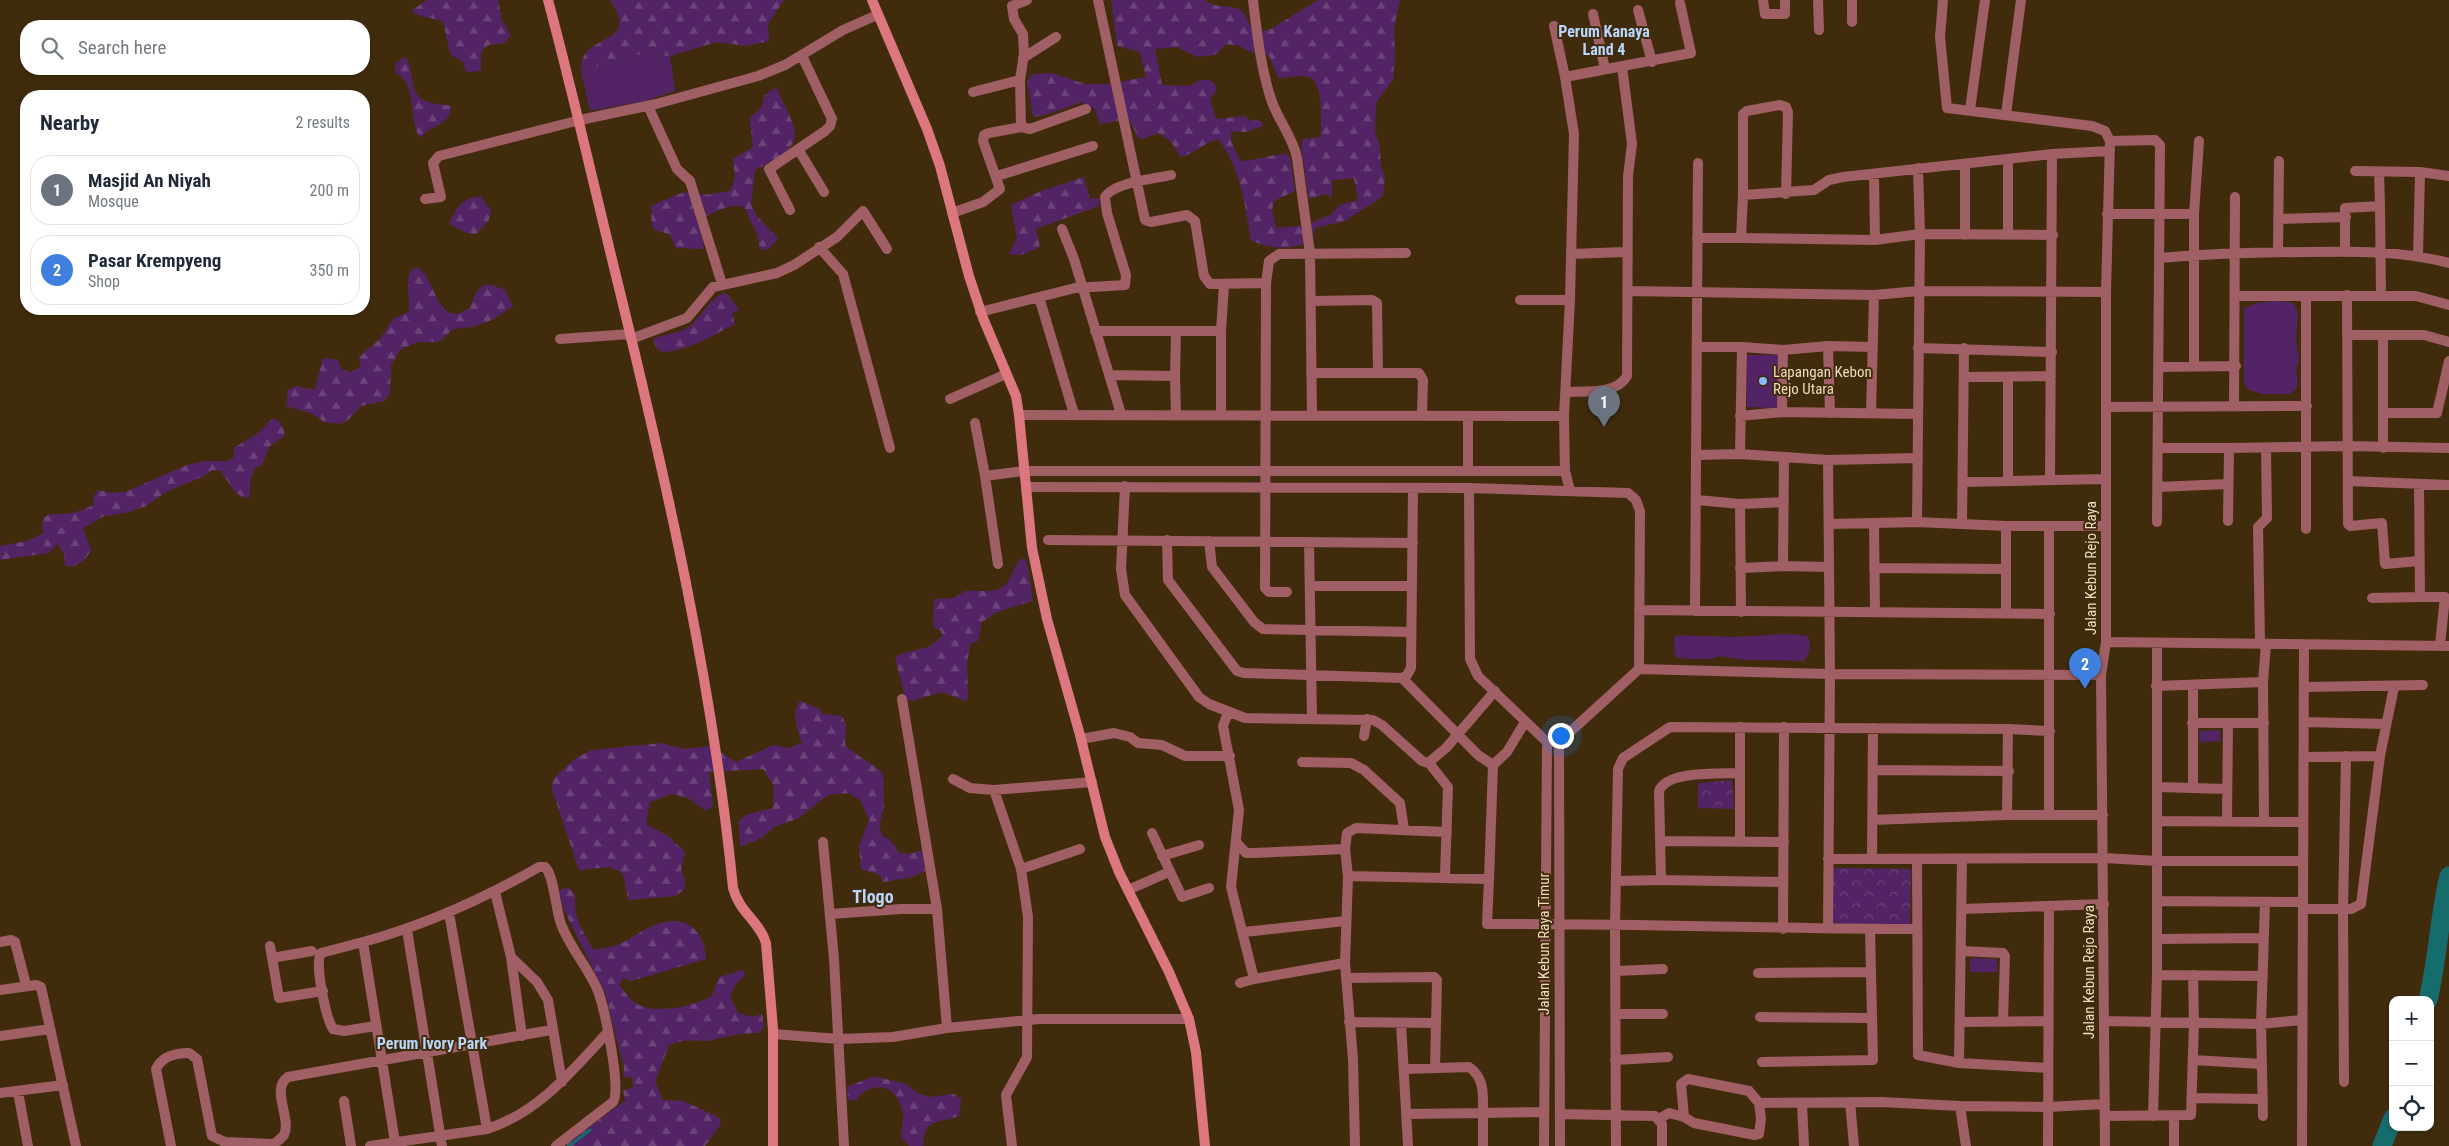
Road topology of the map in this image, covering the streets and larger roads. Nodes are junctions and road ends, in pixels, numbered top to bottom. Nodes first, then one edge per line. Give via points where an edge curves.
1 (548, 0) edge
2 (872, 0) edge
3 (1027, 0) edge
4 (1098, 0) edge
5 (1762, 0) edge
6 (1785, 0) edge
7 (1818, 0) edge
8 (1852, 0) edge
9 (1943, 0) edge
10 (1985, 0) edge
11 (2021, 0) edge
12 (1256, 2) edge
13 (1680, 3) dead end
14 (1638, 10) dead end
15 (1593, 14) dead end
16 (877, 15) junction
17 (1852, 22) dead end
18 (1554, 26) dead end
19 (1819, 30) dead end
20 (1056, 37) dead end
21 (802, 56) junction
22 (1023, 58) junction
23 (1652, 62) junction
24 (1622, 67) junction
25 (1605, 69) junction
26 (1565, 77) junction
27 (1020, 80) junction
28 (973, 92) dead end
29 (648, 106) junction
30 (1086, 109) dead end
31 (1970, 110) junction
32 (2006, 114) junction
33 (580, 120) junction
34 (1021, 128) junction
35 (2198, 141) dead end
36 (1093, 146) dead end
37 (2110, 146) junction
38 (798, 149) junction
39 (2052, 154) junction
40 (2008, 160) junction
41 (2279, 161) dead end
42 (1698, 163) dead end
43 (1965, 164) junction
44 (1918, 168) junction
45 (2355, 171) dead end
46 (2379, 172) junction
47 (2420, 172) junction
48 (1171, 175) dead end
49 (1874, 175) junction
50 (996, 176) junction
51 (2449, 176) edge
52 (1136, 181) junction
53 (824, 192) dead end
54 (1786, 194) junction
55 (1743, 195) junction
56 (2235, 197) dead end
57 (425, 198) dead end
58 (2380, 206) junction
59 (790, 210) dead end
60 (952, 213) junction
61 (2107, 214) junction
62 (2194, 214) junction
63 (2160, 215) junction
64 (2346, 217) junction
65 (2278, 219) junction
66 (1062, 229) dead end
67 (1920, 234) junction
68 (1965, 235) junction
69 (2008, 235) junction
70 (2053, 235) junction
71 (1697, 238) junction
72 (1742, 238) junction
73 (1875, 240) junction
74 (819, 247) junction
75 (887, 248) dead end
76 (2278, 251) junction
77 (2345, 251) junction
78 (1624, 252) dead end
79 (2235, 252) junction
80 (1310, 253) junction
81 (1406, 253) dead end
82 (2380, 253) junction
83 (1572, 254) junction
84 (2194, 255) junction
85 (2418, 255) junction
86 (2159, 258) junction
87 (2449, 263) edge
88 (1266, 283) junction
89 (722, 284) junction
90 (1224, 285) junction
91 (1082, 288) junction
92 (1628, 291) junction
93 (1696, 291) junction
94 (1919, 291) junction
95 (2053, 291) junction
96 (2106, 292) junction
97 (1874, 295) junction
98 (2381, 295) junction
99 (2235, 296) junction
100 (2306, 296) junction
101 (2347, 296) junction
102 (1039, 297) junction
103 (1312, 300) junction
104 (1520, 300) dead end
105 (1570, 300) junction
106 (2449, 305) edge
107 (980, 312) junction
108 (1095, 331) junction
109 (1176, 331) junction
110 (1221, 331) junction
111 (2347, 335) junction
112 (2383, 336) junction
113 (631, 337) junction
114 (560, 339) dead end
115 (2449, 342) edge
116 (1742, 346) junction
117 (1828, 346) junction
118 (1696, 347) junction
119 (1873, 348) junction
120 (1918, 348) junction
121 (1964, 348) junction
122 (1783, 350) junction
123 (2052, 352) junction
124 (2449, 361) edge
125 (2236, 366) junction
126 (2158, 367) junction
127 (2194, 367) junction
128 (1378, 372) junction
129 (1311, 373) junction
130 (1006, 374) junction
131 (1109, 375) junction
132 (1175, 376) junction
133 (2052, 376) junction
134 (1964, 377) junction
135 (2008, 377) junction
136 (1566, 392) junction
137 (950, 399) dead end
138 (2234, 406) junction
139 (2306, 406) junction
140 (2107, 407) junction
141 (2158, 408) junction
142 (1782, 412) junction
143 (1871, 412) junction
144 (1830, 413) junction
145 (2383, 413) junction
146 (1074, 414) junction
147 (1121, 414) junction
148 (1176, 414) junction
149 (1221, 414) junction
150 (1917, 414) junction
151 (1019, 415) junction
152 (1422, 415) junction
153 (1265, 416) junction
154 (1312, 416) junction
155 (1564, 416) junction
156 (1740, 416) junction
157 (1468, 417) junction
158 (975, 423) dead end
159 (2347, 446) junction
160 (890, 448) dead end
161 (2159, 448) junction
162 (2229, 448) junction
163 (2266, 448) junction
164 (2307, 448) junction
165 (2383, 448) junction
166 (2449, 448) edge
167 (1740, 454) junction
168 (1696, 455) junction
169 (1784, 457) junction
170 (1917, 458) junction
171 (1828, 460) junction
172 (1266, 470) junction
173 (1564, 470) junction
174 (1024, 471) junction
175 (1468, 471) junction
176 (985, 476) junction
177 (2050, 479) junction
178 (2105, 479) junction
179 (2008, 480) junction
180 (2348, 481) junction
181 (1963, 482) junction
182 (2228, 484) junction
183 (2419, 485) junction
184 (2449, 485) edge
185 (1125, 486) junction
186 (1266, 486) junction
187 (2158, 486) junction
188 (1027, 487) junction
189 (1469, 488) junction
190 (1413, 489) junction
191 (1570, 491) junction
192 (1696, 500) junction
193 (1784, 502) junction
194 (1740, 504) junction
195 (1917, 522) junction
196 (2158, 522) dead end
197 (2228, 522) dead end
198 (1829, 524) junction
199 (1874, 524) junction
200 (1962, 524) junction
201 (2006, 526) junction
202 (2049, 526) junction
203 (2105, 526) junction
204 (2306, 528) dead end
205 (1048, 540) dead end
206 (1121, 540) junction
207 (1167, 540) junction
208 (1210, 541) junction
209 (1264, 542) junction
210 (1309, 542) junction
211 (1413, 543) junction
212 (2419, 561) junction
213 (998, 564) dead end
214 (1783, 566) junction
215 (1828, 567) junction
216 (1740, 568) junction
217 (1874, 568) junction
218 (2005, 569) junction
219 (1311, 586) junction
220 (1412, 586) junction
221 (1286, 592) dead end
222 (2420, 597) junction
223 (2372, 598) dead end
224 (1639, 610) junction
225 (1695, 611) junction
226 (1741, 612) junction
227 (1875, 612) junction
228 (1829, 613) junction
229 (2006, 613) junction
230 (2050, 614) junction
231 (1310, 630) junction
232 (1411, 632) junction
233 (2106, 642) junction
234 (2157, 644) junction
235 (2263, 644) junction
236 (2304, 646) junction
237 (2444, 646) edge
238 (1639, 669) junction
239 (1830, 674) junction
240 (1310, 675) junction
241 (2048, 675) junction
242 (2101, 675) junction
243 (1402, 678) junction
244 (2263, 682) junction
245 (2423, 685) dead end
246 (2156, 686) junction
247 (2193, 686) junction
248 (2306, 687) junction
249 (2394, 687) junction
250 (1494, 691) junction
251 (902, 699) dead end
252 (1228, 712) junction
253 (1312, 719) junction
254 (1367, 719) junction
255 (1525, 722) junction
256 (2305, 722) junction
257 (2192, 723) junction
258 (2228, 723) junction
259 (2264, 723) junction
260 (2386, 724) junction
261 (1740, 727) junction
262 (1784, 727) junction
263 (1829, 727) junction
264 (1874, 728) junction
265 (2008, 729) junction
266 (2050, 731) junction
267 (1456, 734) junction
268 (1364, 736) dead end
269 (1081, 739) junction
270 (1547, 742) junction
271 (1559, 742) junction
272 (1230, 756) junction
273 (2346, 756) junction
274 (2380, 756) junction
275 (2304, 757) junction
276 (1302, 762) dead end
277 (1429, 763) junction
278 (1493, 765) junction
279 (1874, 770) junction
280 (2009, 771) junction
281 (1740, 772) junction
282 (952, 779) dead end
283 (1092, 782) junction
284 (2157, 787) junction
285 (2193, 787) junction
286 (2227, 789) junction
287 (994, 790) junction
288 (2007, 815) junction
289 (2049, 815) junction
290 (2103, 815) junction
291 (1872, 820) junction
292 (2227, 820) junction
293 (2264, 820) junction
294 (2157, 821) junction
295 (2304, 822) junction
296 (1404, 829) junction
297 (1447, 832) junction
298 (1152, 833) dead end
299 (1660, 841) junction
300 (823, 842) dead end
301 (1740, 842) junction
302 (1784, 842) junction
303 (1237, 843) junction
304 (1199, 845) dead end
305 (1080, 849) dead end
306 (1345, 849) junction
307 (1162, 856) junction
308 (1872, 858) junction
309 (2104, 858) junction
310 (1828, 859) junction
311 (1917, 859) junction
312 (1962, 860) junction
313 (2157, 861) junction
314 (2302, 861) junction
315 (1021, 869) junction
316 (1169, 872) junction
317 (1348, 876) junction
318 (1445, 876) junction
319 (1489, 879) junction
320 (1661, 880) junction
321 (1616, 881) junction
322 (1783, 882) junction
323 (1209, 888) dead end
324 (1128, 890) junction
325 (496, 892) junction
326 (2157, 901) junction
327 (2265, 903) junction
328 (2104, 904) junction
329 (2303, 906) junction
330 (2049, 907) junction
331 (937, 909) junction
332 (1962, 910) junction
333 (2343, 910) junction
334 (449, 913) junction
335 (830, 914) junction
336 (1345, 921) junction
337 (1559, 923) junction
338 (1545, 924) junction
339 (1614, 925) junction
340 (1828, 928) junction
341 (1783, 929) junction
342 (1870, 929) junction
343 (1917, 929) junction
344 (407, 930) junction
345 (1244, 932) junction
346 (2264, 938) junction
347 (2157, 939) junction
348 (0, 942) edge
349 (363, 942) junction
350 (270, 946) dead end
351 (312, 951) dead end
352 (1961, 952) junction
353 (510, 957) junction
354 (272, 958) junction
355 (1345, 963) junction
356 (1662, 970) dead end
357 (1616, 971) junction
358 (1871, 972) junction
359 (1758, 973) dead end
360 (2193, 975) junction
361 (2157, 976) junction
362 (2263, 976) junction
363 (1346, 978) junction
364 (1254, 979) junction
365 (1240, 983) dead end
366 (26, 985) junction
367 (0, 990) edge
368 (323, 991) junction
369 (1617, 1014) junction
370 (1663, 1014) dead end
371 (1760, 1017) dead end
372 (1871, 1018) junction
373 (1189, 1019) junction
374 (1026, 1020) junction
375 (2301, 1020) junction
376 (2048, 1021) junction
377 (2104, 1021) junction
378 (2156, 1021) junction
379 (1349, 1022) junction
380 (1961, 1022) junction
381 (2003, 1022) junction
382 (1401, 1023) junction
383 (1435, 1023) junction
384 (2194, 1023) junction
385 (2262, 1024) junction
386 (376, 1026) junction
387 (947, 1028) junction
388 (50, 1030) junction
389 (552, 1030) junction
390 (607, 1033) junction
391 (773, 1034) junction
392 (0, 1036) edge
393 (522, 1036) junction
394 (839, 1039) junction
395 (472, 1045) junction
396 (428, 1051) junction
397 (1668, 1057) dead end
398 (381, 1060) junction
399 (1615, 1060) junction
400 (2193, 1060) junction
401 (1762, 1062) dead end
402 (1959, 1063) junction
403 (2262, 1064) junction
404 (1435, 1068) junction
405 (2048, 1068) junction
406 (1405, 1069) junction
407 (562, 1082) junction
408 (2344, 1082) dead end
409 (63, 1085) junction
410 (18, 1092) junction
411 (0, 1093) edge
412 (2193, 1098) junction
413 (2263, 1099) junction
414 (344, 1100) dead end
415 (1850, 1102) junction
416 (1759, 1103) junction
417 (1802, 1104) junction
418 (2105, 1104) junction
419 (1960, 1106) junction
420 (2047, 1107) junction
421 (1544, 1112) junction
422 (1483, 1113) junction
423 (1408, 1114) junction
424 (1560, 1114) junction
425 (1616, 1114) junction
426 (2105, 1116) junction
427 (2153, 1116) junction
428 (2174, 1116) junction
429 (2263, 1116) dead end
430 (1684, 1117) junction
431 (1659, 1119) junction
432 (488, 1129) junction
433 (441, 1141) edge
434 (395, 1142) junction
435 (273, 1145) edge
436 (28, 1146) edge
437 (76, 1146) edge
438 (171, 1146) edge
439 (351, 1146) edge
440 (370, 1146) edge
441 (556, 1146) edge
442 (772, 1146) edge
443 (844, 1146) edge
444 (1012, 1146) edge
445 (1205, 1146) edge
446 (1355, 1146) edge
447 (1408, 1146) edge
448 (1483, 1146) edge
449 (1544, 1146) edge
450 (1560, 1146) edge
451 (1616, 1146) edge
452 (1662, 1146) edge
453 (1804, 1146) edge
454 (1854, 1146) edge
455 (1966, 1146) edge
456 (2048, 1146) edge
457 (2105, 1146) edge
458 (2174, 1146) edge
459 (2302, 1146) edge

1 - 33 street
2 - 16 street
3 - 22 street via 1012,6 1014,19 1023,34
4 - 52 street
5 - 6 street via 1765,14 1785,14
7 - 19 street
8 - 17 street
9 - 31 street via 1940,37 1946,106
10 - 31 street
11 - 32 street
12 - 80 street via 1267,84 1295,148
13 - 23 street via 1691,53
14 - 23 street
15 - 25 street
16 - 21 street via 843,30
16 - 60 street via 927,129
18 - 26 street
20 - 22 street
21 - 29 street via 758,76
21 - 38 street via 832,119 825,131
22 - 27 street
23 - 24 street
24 - 25 street
24 - 92 street via 1632,144 1628,176
25 - 26 street
26 - 83 street via 1575,141
27 - 28 street
27 - 34 street
29 - 33 street
29 - 89 street via 677,169 690,181
30 - 34 street via 1030,129
31 - 32 street
32 - 37 street via 2092,126 2106,131
33 - 57 street via 438,156 433,163 441,197
33 - 113 street
34 - 50 street via 984,135 983,141
35 - 62 street
36 - 50 street
37 - 39 street
37 - 61 street, Jalan Kebun Rejo Raya
37 - 63 street via 2160,142
38 - 53 street
38 - 59 street via 769,169
39 - 40 street
39 - 70 street
40 - 43 street
40 - 69 street
41 - 65 street
42 - 71 street
43 - 44 street
43 - 68 street
44 - 49 street
44 - 67 street
45 - 46 street
46 - 47 street
46 - 58 street
47 - 51 street
47 - 85 street
48 - 52 street
49 - 54 street via 1829,180 1814,190
49 - 73 street
50 - 60 street via 1000,190 994,196
52 - 90 street via 1146,222 1187,215 1193,219 1204,276 1212,285
52 - 91 street via 1108,192 1104,201 1126,284
54 - 55 street
54 - 55 street via 1788,112 1780,105 1747,111 1742,116
55 - 72 street
56 - 79 street
58 - 64 street via 2347,207
58 - 82 street
60 - 107 street
61 - 63 street
61 - 96 street, Jalan Kebun Rejo Raya
62 - 63 street
62 - 84 street
63 - 86 street
64 - 65 street
64 - 77 street
65 - 76 street
66 - 91 street
67 - 68 street
67 - 73 street
67 - 94 street
68 - 69 street
69 - 70 street
70 - 95 street
71 - 72 street
71 - 93 street
72 - 73 street
74 - 75 street via 844,232 863,211
74 - 89 street via 786,270
74 - 160 street via 843,274
76 - 77 street
76 - 79 street
77 - 82 street
78 - 83 street
79 - 84 street
79 - 99 street
80 - 81 street
80 - 88 street via 1272,257
80 - 103 street
82 - 85 street
82 - 98 street
83 - 105 street
84 - 86 street
84 - 127 street
85 - 87 street
86 - 126 street
88 - 90 street
88 - 153 street
89 - 113 street via 710,289 687,318
90 - 110 street
91 - 102 street
91 - 108 street
92 - 93 street
92 - 136 street via 1627,370 1624,380 1608,389
93 - 97 street
93 - 118 street
94 - 95 street
94 - 97 street
94 - 120 street
95 - 96 street
95 - 123 street
96 - 140 street, Jalan Kebun Rejo Raya
97 - 119 street
98 - 101 street
98 - 106 street via 2416,296
99 - 100 street
99 - 125 street
100 - 101 street
100 - 139 street
101 - 111 street
102 - 107 street
102 - 146 street
103 - 128 street via 1376,302
103 - 129 street
104 - 105 street
105 - 136 street
107 - 130 street
108 - 109 street
108 - 131 street
109 - 110 street
109 - 132 street
110 - 149 street
111 - 112 street
111 - 159 street
112 - 115 street via 2424,335
112 - 145 street
113 - 114 street
113 - 391 street via 670,500 704,672 733,888 740,907 766,943
116 - 118 street
116 - 122 street
116 - 156 street
117 - 119 street
117 - 122 street
117 - 144 street
118 - 168 street
119 - 143 street
120 - 121 street
120 - 150 street
121 - 123 street
121 - 134 street
122 - 142 street
123 - 133 street
124 - 145 street via 2437,413
125 - 127 street
125 - 138 street
126 - 127 street
126 - 141 street
128 - 129 street
128 - 152 street via 1420,374 1423,380
129 - 154 street
130 - 137 street
130 - 151 street via 1016,396
131 - 132 street
131 - 147 street
132 - 148 street
133 - 135 street
133 - 177 street
134 - 135 street
134 - 181 street
135 - 179 street
136 - 155 street
138 - 139 street
138 - 141 street
139 - 164 street
140 - 141 street
140 - 178 street, Jalan Kebun Rejo Raya
141 - 161 street
142 - 144 street
142 - 156 street
143 - 144 street
143 - 150 street
145 - 165 street
146 - 147 street
146 - 151 street
147 - 148 street
148 - 149 street
149 - 153 street
150 - 170 street
151 - 174 street
152 - 154 street
152 - 157 street
153 - 154 street
153 - 172 street
155 - 157 street
155 - 173 street
156 - 167 street
157 - 175 street
158 - 176 street
159 - 164 street
159 - 165 street
159 - 180 street
161 - 162 street
161 - 187 street
162 - 163 street
162 - 182 street
163 - 164 street
163 - 235 street via 2267,518 2258,527
164 - 204 street
165 - 166 street
167 - 168 street
167 - 169 street
168 - 192 street
169 - 171 street
169 - 193 street
170 - 171 street
170 - 195 street
171 - 198 street
172 - 174 street
172 - 175 street
172 - 186 street
173 - 175 street
173 - 191 street
174 - 176 street
174 - 188 street
176 - 213 street
177 - 178 street
177 - 179 street
178 - 203 street, Jalan Kebun Rejo Raya
179 - 181 street
180 - 183 street
180 - 212 street via 2348,524 2382,523 2385,564
181 - 200 street
182 - 187 street
182 - 197 street
183 - 184 street
183 - 212 street
185 - 186 street
185 - 188 street
185 - 206 street
186 - 190 street
186 - 209 street
187 - 196 street
188 - 269 street via 1032,548 1047,619
189 - 190 street
189 - 191 street
189 - 250 street via 1470,659 1478,676
190 - 211 street
191 - 224 street via 1625,493 1636,500 1640,511
192 - 194 street
192 - 225 street
193 - 194 street
193 - 214 street
194 - 216 street
195 - 199 street
195 - 200 street
198 - 199 street
198 - 215 street
199 - 217 street
200 - 201 street
201 - 202 street
201 - 218 street
202 - 203 street
202 - 230 street
203 - 233 street, Jalan Kebun Rejo Raya
205 - 206 street
206 - 207 street
206 - 252 street via 1122,582 1128,599 1199,697
207 - 208 street
207 - 240 street via 1168,580 1234,669 1244,673
208 - 209 street
208 - 231 street via 1211,565 1259,627 1266,630
209 - 210 street
209 - 221 street via 1266,591
210 - 211 street
210 - 219 street
211 - 220 street
212 - 222 street
214 - 215 street
214 - 216 street
215 - 228 street
216 - 226 street
217 - 218 street
217 - 227 street
218 - 229 street
219 - 220 street
219 - 231 street
220 - 232 street
222 - 223 street
222 - 237 street via 2445,597
224 - 225 street
224 - 238 street
225 - 226 street
226 - 228 street
227 - 228 street
227 - 229 street
228 - 239 street
229 - 230 street
230 - 241 street
231 - 232 street
231 - 240 street
232 - 243 street via 1411,668
233 - 234 street
233 - 242 street, Jalan Kebun Rejo Raya
234 - 235 street
234 - 246 street
235 - 236 street
235 - 244 street
236 - 237 street
236 - 248 street
238 - 239 street
238 - 271 street
239 - 241 street
239 - 263 street
240 - 243 street
240 - 253 street
241 - 242 street
241 - 266 street
242 - 290 street, Jalan Kebun Rejo Raya
243 - 267 street
244 - 247 street
244 - 259 street
245 - 249 street
246 - 247 street
246 - 284 street
247 - 257 street
248 - 249 street
248 - 256 street
249 - 260 street
250 - 255 street
250 - 267 street
251 - 331 street
252 - 253 street via 1259,720
252 - 272 street via 1223,726
253 - 254 street
254 - 268 street
254 - 277 street via 1378,722 1422,761
255 - 270 street
255 - 278 street via 1508,752
256 - 260 street
256 - 275 street
257 - 258 street
257 - 285 street
258 - 259 street
258 - 286 street
259 - 293 street
260 - 274 street
261 - 262 street
261 - 281 street
261 - 321 street via 1666,728 1619,762
262 - 263 street
262 - 302 street
263 - 264 street
263 - 310 street
264 - 265 street
264 - 279 street
265 - 266 street
265 - 280 street
266 - 289 street
267 - 277 street
267 - 278 street
269 - 272 street via 1114,732 1138,743 1162,745 1185,756
269 - 283 street
270 - 271 street
270 - 338 street, Jalan Kebun Raya Timur
271 - 337 street, Jalan Kebun Raya Timur
272 - 303 street via 1239,810
273 - 274 street
273 - 275 street
273 - 333 street
274 - 333 street via 2363,900 2356,908
275 - 295 street
276 - 296 street via 1351,764 1364,770 1400,803
277 - 297 street via 1448,788
278 - 319 street
279 - 280 street
279 - 291 street
280 - 288 street
281 - 299 street via 1676,777 1662,784 1659,791
281 - 301 street
282 - 287 street via 970,788
283 - 287 street
283 - 324 street via 1105,837
284 - 285 street
284 - 294 street
285 - 286 street
286 - 292 street
287 - 315 street
288 - 289 street
288 - 291 street
289 - 290 street
290 - 309 street, Jalan Kebun Rejo Raya
291 - 308 street
292 - 293 street
292 - 294 street
293 - 295 street
294 - 313 street
295 - 314 street
296 - 297 street
296 - 306 street via 1351,829
297 - 318 street
298 - 307 street
299 - 301 street
299 - 320 street
300 - 335 street
301 - 302 street
302 - 322 street
303 - 306 street via 1246,853
303 - 345 street via 1231,887
304 - 307 street
305 - 315 street
306 - 317 street
307 - 316 street
308 - 310 street
308 - 311 street
309 - 312 street
309 - 313 street
309 - 328 street, Jalan Kebun Rejo Raya
310 - 340 street
311 - 312 street
311 - 343 street
312 - 332 street
313 - 314 street
313 - 326 street
314 - 329 street
315 - 374 street via 1029,939
316 - 323 street via 1182,897
316 - 324 street
317 - 318 street
317 - 336 street
318 - 319 street
319 - 338 street via 1488,924
320 - 321 street
320 - 322 street
321 - 339 street
322 - 341 street
324 - 373 street
325 - 334 street
325 - 353 street
325 - 390 street via 539,867 547,868 562,927 598,992
326 - 327 street
326 - 347 street
327 - 329 street
327 - 346 street
328 - 330 street
328 - 377 street, Jalan Kebun Rejo Raya
329 - 333 street
329 - 375 street
330 - 332 street
330 - 376 street
331 - 335 street
331 - 387 street
332 - 352 street
333 - 408 street
334 - 344 street
334 - 395 street
335 - 394 street
336 - 345 street
336 - 355 street
337 - 338 street
337 - 339 street
337 - 424 street, Jalan Kebun Raya Timur
338 - 421 street, Jalan Kebun Raya Timur
339 - 341 street
339 - 357 street
340 - 341 street
340 - 342 street
342 - 343 street
342 - 358 street
343 - 402 street via 1916,1053
344 - 349 street
344 - 396 street
345 - 364 street
346 - 347 street
346 - 362 street
347 - 361 street
348 - 366 street via 12,940 16,944
349 - 368 street via 320,954
349 - 386 street
350 - 354 street
351 - 354 street
352 - 380 street
352 - 381 street via 2004,953
353 - 389 street via 537,982 548,1000
353 - 393 street
354 - 368 street via 279,998
355 - 363 street
355 - 364 street
356 - 357 street
357 - 369 street
358 - 359 street
358 - 372 street
360 - 361 street
360 - 362 street
360 - 384 street
361 - 378 street
362 - 385 street
363 - 379 street
363 - 383 street via 1434,977 1437,980
364 - 365 street
366 - 367 street
366 - 388 street via 41,987
368 - 386 street via 335,1030 344,1032
369 - 370 street
369 - 399 street
371 - 372 street
372 - 401 street via 1873,1060
373 - 374 street
373 - 445 street via 1196,1052
374 - 387 street
374 - 444 street via 1027,1057 1006,1095
375 - 385 street
375 - 459 street
376 - 381 street
376 - 405 street
377 - 378 street
377 - 418 street, Jalan Kebun Rejo Raya
378 - 384 street
378 - 427 street
379 - 382 street
379 - 446 street
380 - 381 street
380 - 402 street
382 - 383 street
382 - 406 street
383 - 404 street
384 - 385 street
384 - 400 street
385 - 403 street
386 - 398 street
387 - 394 street via 893,1037
388 - 392 street
388 - 409 street
389 - 393 street
389 - 407 street
390 - 407 street
390 - 441 street via 617,1092 615,1100
391 - 394 street
391 - 442 street
393 - 395 street
394 - 443 street
395 - 396 street
395 - 432 street
396 - 398 street
396 - 433 street
397 - 399 street
398 - 434 street
398 - 435 street via 286,1078 282,1084 285,1131
399 - 425 street
400 - 403 street
400 - 412 street
402 - 405 street
403 - 413 street
404 - 406 street
404 - 422 street via 1464,1066 1476,1072 1482,1084
405 - 420 street
406 - 423 street
407 - 432 street via 524,1112
409 - 410 street
409 - 437 street
410 - 411 street
410 - 436 street
412 - 413 street
412 - 428 street via 2190,1116
413 - 429 street
414 - 439 street
415 - 417 street
415 - 419 street
415 - 454 street
416 - 417 street
416 - 430 street via 1761,1119 1759,1134 1755,1135
416 - 430 street via 1749,1092 1685,1080 1681,1084
417 - 453 street
418 - 420 street
418 - 426 street, Jalan Kebun Rejo Raya
419 - 420 street
419 - 455 street
420 - 456 street
421 - 422 street
421 - 449 street, Jalan Kebun Raya Timur
422 - 423 street
422 - 448 street
423 - 447 street
424 - 425 street
424 - 450 street, Jalan Kebun Raya Timur
425 - 431 street via 1648,1114
425 - 451 street
426 - 427 street
426 - 457 street, Jalan Kebun Rejo Raya
427 - 428 street
428 - 458 street
430 - 431 street via 1670,1113
431 - 452 street
432 - 433 street
433 - 434 street
434 - 440 street
435 - 438 street via 225,1142 212,1136 197,1059 189,1052 167,1057 156,1069

